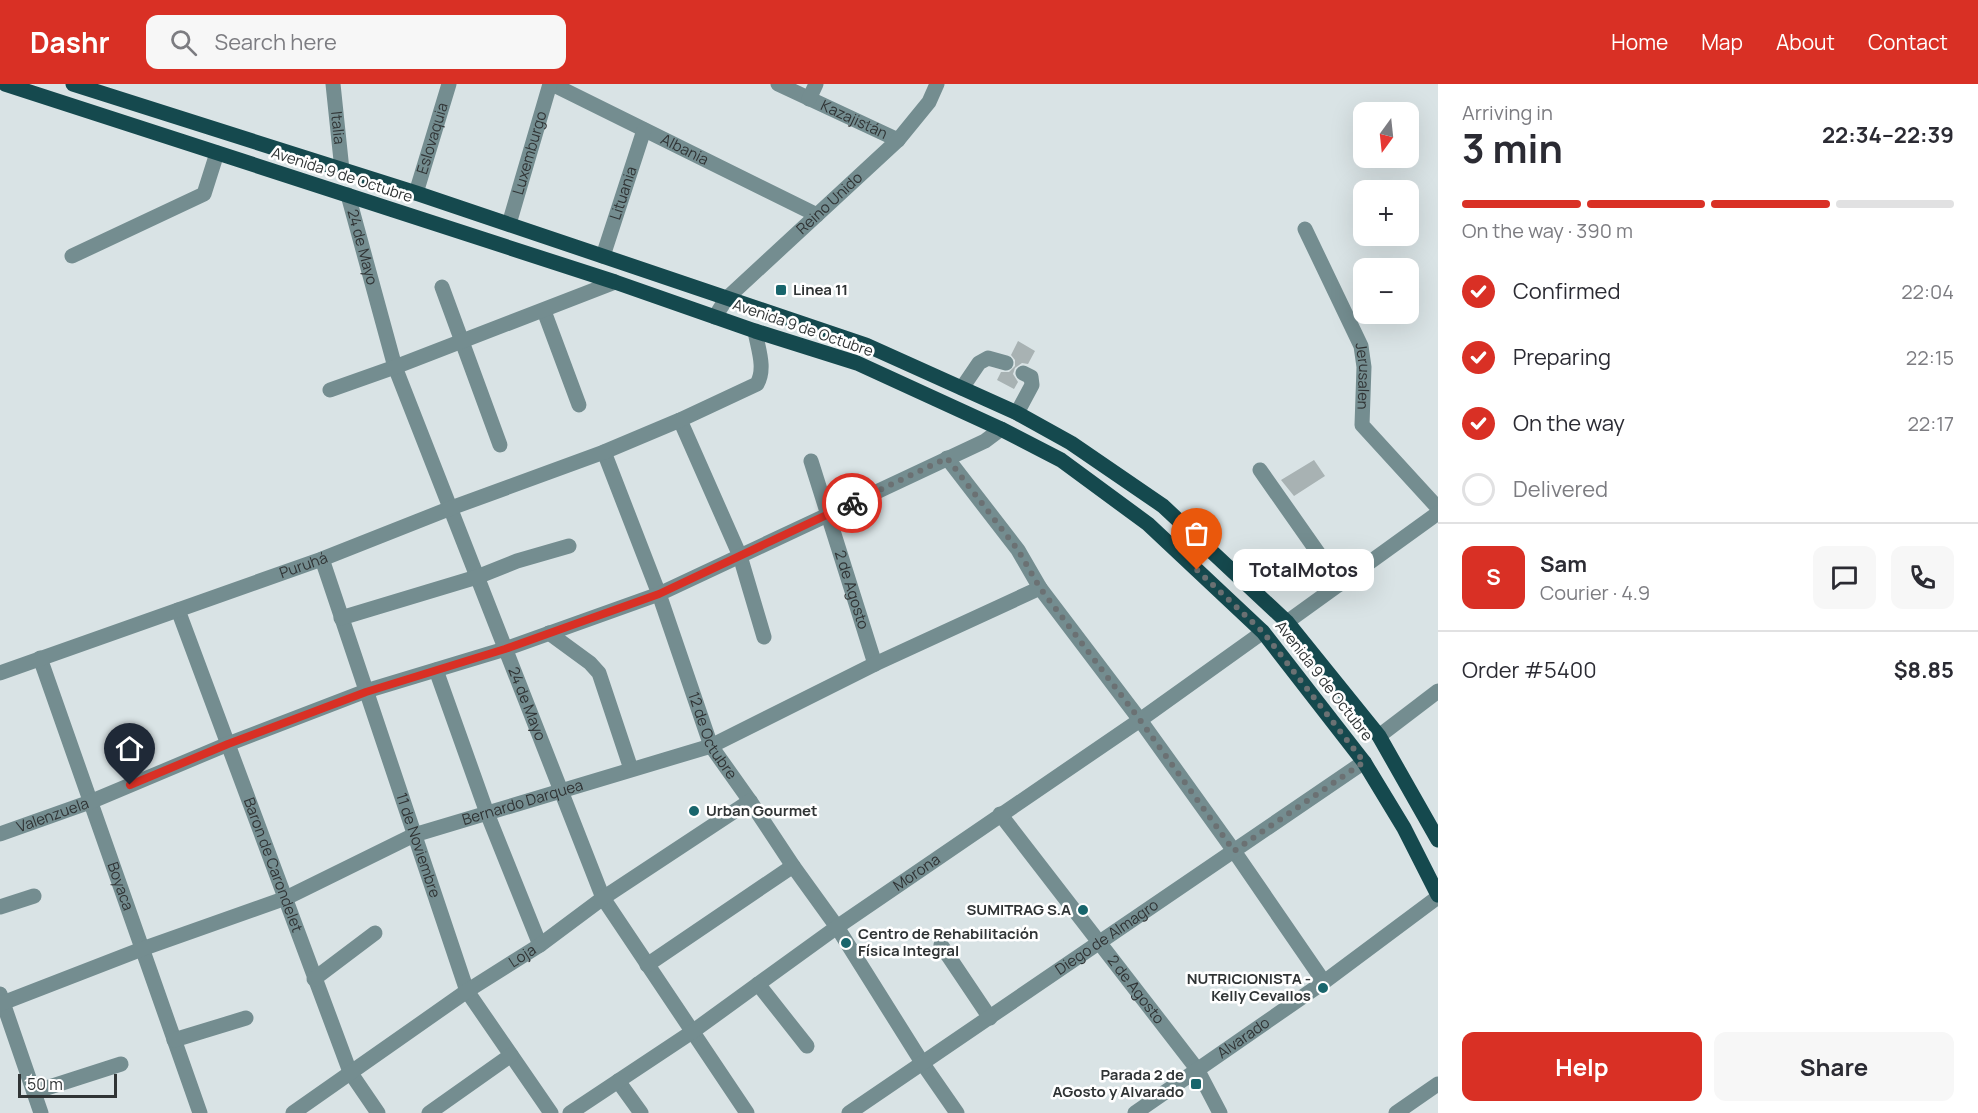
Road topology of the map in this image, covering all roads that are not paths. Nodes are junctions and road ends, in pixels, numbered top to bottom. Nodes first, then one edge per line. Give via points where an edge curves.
1 (5, 84) edge
2 (73, 84) edge
3 (333, 84) edge
4 (449, 84) edge
5 (551, 84) edge
6 (778, 84) edge
7 (816, 84) edge
8 (937, 84) edge
9 (809, 99) junction
10 (644, 130) junction
11 (898, 140) junction
12 (217, 153) junction
13 (342, 170) junction
14 (416, 193) junction
15 (348, 195) junction
16 (817, 216) junction
17 (509, 224) junction
18 (1305, 228) dead end
19 (72, 256) dead end
20 (603, 256) junction
21 (615, 282) junction
22 (442, 287) dead end
23 (726, 299) junction
24 (544, 311) junction
25 (715, 317) junction
26 (755, 331) junction
27 (462, 342) junction
28 (1006, 363) dead end
29 (395, 367) junction
30 (1023, 373) dead end
31 (962, 388) junction
32 (330, 390) dead end
33 (579, 405) dead end
34 (1017, 413) junction
35 (680, 420) junction
36 (1001, 429) junction
37 (500, 445) dead end
38 (604, 452) junction
39 (947, 458) junction
40 (811, 461) dead end
41 (1260, 470) dead end
42 (451, 508) junction
43 (1438, 510) edge
44 (827, 515) junction
45 (569, 546) dead end
46 (740, 556) junction
47 (322, 559) junction
48 (477, 577) junction
49 (1340, 584) junction
50 (1040, 588) junction
51 (659, 594) junction
52 (178, 610) junction
53 (341, 618) junction
54 (1287, 622) junction
55 (1263, 632) junction
56 (549, 633) junction
57 (764, 637) dead end
58 (505, 649) junction
59 (40, 658) junction
60 (875, 664) junction
61 (436, 670) junction
62 (0, 673) edge
63 (1438, 691) edge
64 (366, 692) junction
65 (1140, 720) junction
66 (1379, 736) junction
67 (228, 744) junction
68 (711, 746) junction
69 (1364, 762) junction
70 (632, 769) junction
71 (560, 791) junction
72 (750, 801) junction
73 (90, 802) junction
74 (488, 813) junction
75 (1000, 814) junction
76 (0, 834) edge
77 (414, 835) junction
78 (1438, 840) edge
79 (1234, 851) junction
80 (792, 866) junction
81 (34, 896) dead end
82 (1438, 896) edge
83 (603, 897) junction
84 (286, 898) junction
85 (0, 907) edge
86 (837, 927) junction
87 (375, 933) dead end
88 (1098, 944) junction
89 (540, 945) junction
90 (941, 945) dead end
91 (142, 949) junction
92 (647, 965) junction
93 (314, 979) junction
94 (1324, 982) junction
95 (758, 984) junction
96 (467, 991) junction
97 (1, 1000) edge
98 (246, 1018) dead end
99 (990, 1018) junction
100 (692, 1032) junction
101 (174, 1040) junction
102 (807, 1046) dead end
103 (511, 1055) junction
104 (121, 1064) dead end
105 (923, 1064) junction
106 (1197, 1069) junction
107 (350, 1072) junction
108 (618, 1081) junction
109 (1438, 1084) edge
110 (34, 1092) junction
111 (41, 1113) edge
112 (200, 1113) edge
113 (293, 1113) edge
114 (378, 1113) edge
115 (429, 1113) edge
116 (551, 1113) edge
117 (570, 1113) edge
118 (641, 1113) edge
119 (747, 1113) edge
120 (849, 1113) edge
121 (957, 1113) edge
122 (1134, 1113) edge
123 (1220, 1113) edge
124 (1396, 1113) edge

1 - 12 main road, Avenida 9 de Octubre
2 - 13 main road, Avenida 9 de Octubre
3 - 13 street, Italia
4 - 14 street, Eslovaquia
5 - 10 street, Albania
5 - 17 street, Luxemburgo
6 - 9 street, Kazajistán
7 - 9 street
8 - 11 street, Reino Unido
9 - 11 street, Kazajistán
10 - 16 street, Albania
10 - 20 street, Lituania
11 - 16 street, Reino Unido
12 - 15 main road, Avenida 9 de Octubre
12 - 19 street via 204,194
13 - 14 main road, Avenida 9 de Octubre
14 - 17 main road, Avenida 9 de Octubre
15 - 21 main road, Avenida 9 de Octubre
15 - 29 street, 24 de Mayo
16 - 23 street, Reino Unido
17 - 20 main road, Avenida 9 de Octubre
18 - 43 street, Jerusalen via 1361,346 1362,425
20 - 23 main road, Avenida 9 de Octubre
21 - 24 street
21 - 25 main road, Avenida 9 de Octubre
22 - 27 street
23 - 25 street, Reino Unido
23 - 31 main road, Avenida 9 de Octubre via 866,345
24 - 27 street
24 - 33 street
25 - 26 main road, Avenida 9 de Octubre
26 - 35 street, Puruhá via 762,368 757,384
26 - 36 main road, Avenida 9 de Octubre via 857,363
27 - 29 street
27 - 37 street
28 - 31 street via 988,358
29 - 32 street
29 - 42 street, 24 de Mayo
30 - 34 street via 1031,377 1032,385
31 - 34 main road, Avenida 9 de Octubre
34 - 54 main road, Avenida 9 de Octubre via 1071,443 1163,506
35 - 38 street, Puruhá
35 - 46 street
36 - 39 street, Valenzuela via 985,441
36 - 55 main road, Avenida 9 de Octubre via 1061,460 1148,524
38 - 42 street, Puruhá
38 - 51 street, 12 de Octubre
39 - 44 street, Valenzuela
39 - 50 street via 1018,550
40 - 44 street, 2 de Agosto
41 - 49 street
42 - 47 street, Puruhá
42 - 48 street, 24 de Mayo
43 - 49 street
44 - 46 street, Valenzuela
44 - 60 street, 2 de Agosto
45 - 48 street
46 - 51 street, Valenzuela
46 - 57 street
47 - 52 street, Puruhá
47 - 53 street, 11 de Noviembre
48 - 53 street
48 - 58 street, 24 de Mayo
49 - 54 street
50 - 60 street, Bernardo Darquea
50 - 65 street
51 - 56 street, Valenzuela
51 - 68 street, 12 de Octubre
52 - 59 street, Puruhá
52 - 67 street, Baron de Carondelet
53 - 64 street, 11 de Noviembre
54 - 66 main road, Avenida 9 de Octubre
55 - 65 street, Morona
55 - 69 main road, Avenida 9 de Octubre
56 - 58 street, Valenzuela
56 - 70 street via 599,673
58 - 61 street, Valenzuela
58 - 71 street, 24 de Mayo
59 - 62 street, Puruhá
59 - 73 street, Boyaca
60 - 68 street, Bernardo Darquea
61 - 64 street, Valenzuela
61 - 74 street
63 - 66 street
64 - 67 street, Valenzuela
64 - 77 street, 11 de Noviembre
65 - 75 street, Morona
65 - 79 street
66 - 78 main road, Avenida 9 de Octubre
67 - 73 street, Valenzuela
67 - 84 street, Baron de Carondelet
68 - 70 street, Bernardo Darquea
68 - 72 street, 12 de Octubre
69 - 79 street, Diego de Almagro
69 - 82 main road, Avenida 9 de Octubre via 1404,828
70 - 71 street, Bernardo Darquea
71 - 74 street, Bernardo Darquea
71 - 83 street, 24 de Mayo
72 - 80 street, 12 de Octubre
72 - 83 street, Loja
73 - 76 street, Valenzuela
73 - 91 street, Boyaca
74 - 77 street, Bernardo Darquea
74 - 89 street
75 - 86 street, Morona
75 - 88 street, 2 de Agosto
77 - 84 street, Bernardo Darquea
77 - 96 street, 11 de Noviembre
79 - 88 street, Diego de Almagro
79 - 94 street
80 - 86 street, 12 de Octubre
80 - 92 street
81 - 85 street
82 - 94 street, Alvarado
83 - 89 street, Loja
83 - 92 street, 24 de Mayo
84 - 91 street, Bernardo Darquea
84 - 93 street, Baron de Carondelet
86 - 95 street, Morona
86 - 105 street, 12 de Octubre
87 - 93 street
88 - 99 street, Diego de Almagro
88 - 106 street, 2 de Agosto
89 - 96 street, Loja
90 - 99 street
91 - 97 street, Bernardo Darquea
91 - 101 street, Boyaca
92 - 100 street, 24 de Mayo
93 - 107 street, Baron de Carondelet
94 - 106 street, Alvarado
95 - 100 street, Morona
95 - 102 street
96 - 103 street, 11 de Noviembre
96 - 107 street, Loja
97 - 110 street
98 - 101 street
99 - 105 street, Diego de Almagro
100 - 108 street, Morona
100 - 119 street, 24 de Mayo
101 - 112 street, Boyaca
103 - 115 street
103 - 116 street, 11 de Noviembre
104 - 110 street
105 - 120 street, Diego de Almagro
105 - 121 street, 12 de Octubre
106 - 122 street, Alvarado
106 - 123 street, 2 de Agosto
107 - 113 street, Loja
107 - 114 street, Baron de Carondelet
108 - 117 street, Morona
108 - 118 street
109 - 124 street
110 - 111 street

